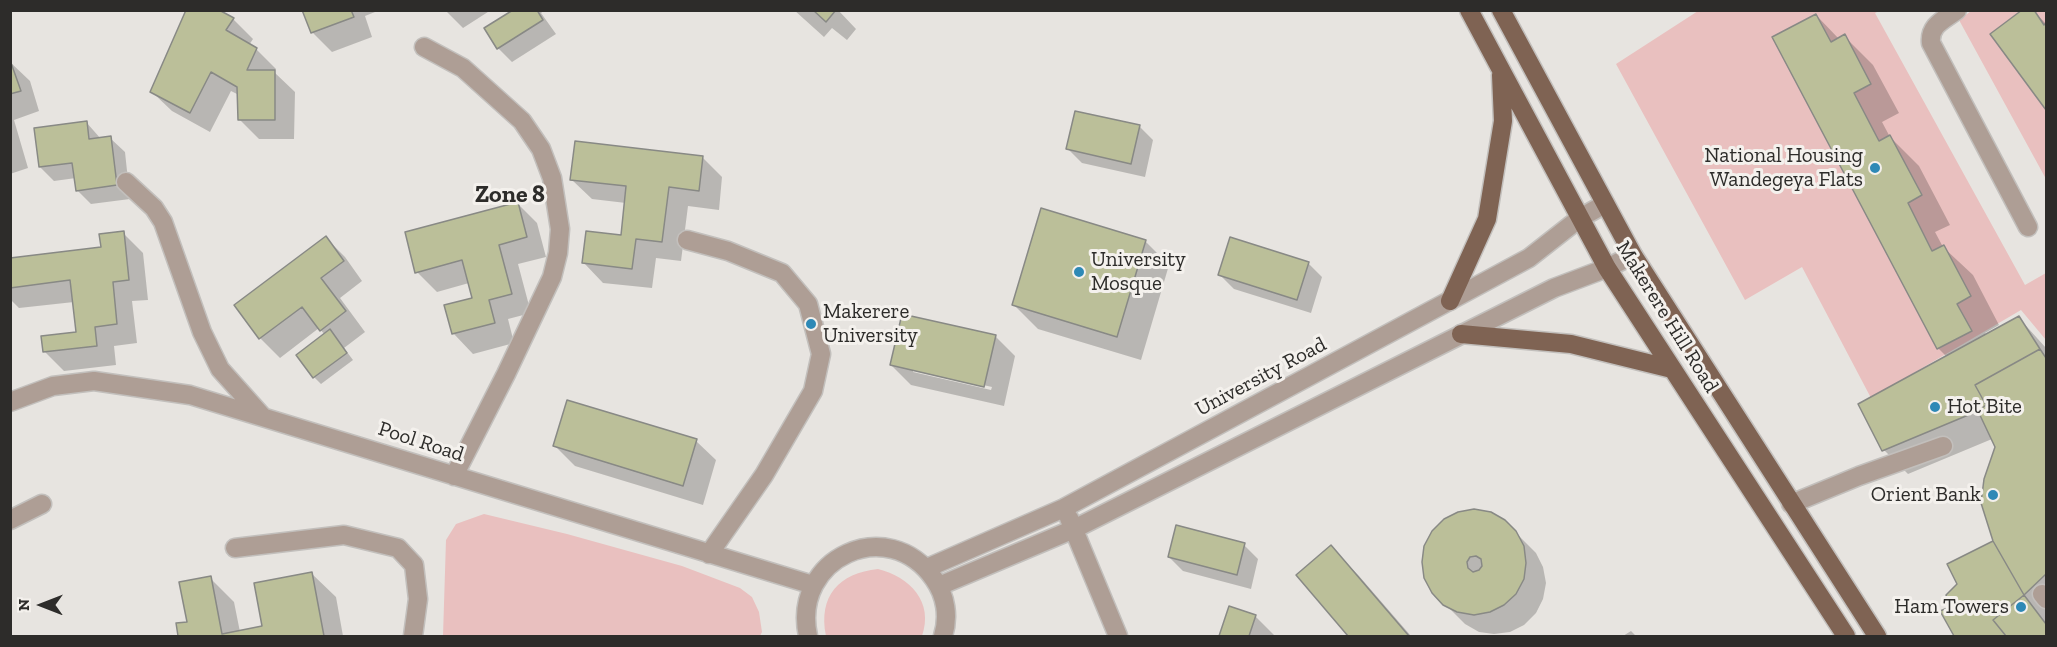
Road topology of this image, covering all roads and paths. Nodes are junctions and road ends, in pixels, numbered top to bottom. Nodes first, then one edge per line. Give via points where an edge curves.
1 (1469, 10) edge
2 (1958, 10) edge
3 (1507, 12) edge
4 (424, 47) dead end
5 (1501, 68) junction
6 (126, 182) dead end
7 (1605, 204) junction
8 (1580, 218) junction
9 (2028, 227) dead end
10 (687, 240) dead end
11 (1633, 255) junction
12 (1607, 268) junction
13 (1450, 301) junction
14 (1461, 334) junction
15 (1672, 369) junction
16 (10, 402) edge
17 (262, 416) junction
18 (1942, 446) dead end
19 (454, 476) junction
20 (42, 504) dead end
21 (1791, 504) junction
22 (1064, 508) junction
23 (10, 520) edge
24 (1074, 529) junction
25 (235, 548) dead end
26 (709, 554) junction
27 (927, 568) junction
28 (813, 585) junction
29 (939, 586) junction
30 (413, 636) edge
31 (808, 636) edge
32 (943, 636) edge
33 (1118, 636) edge
34 (1846, 636) edge
35 (1877, 636) edge

1 - 5 main road, Makerere Hill Road
2 - 9 lane via 1935,26 1930,34 1931,43
3 - 7 main road, Makerere Hill Road
4 - 19 lane via 463,68 522,121 541,149 552,178 560,229 552,277
5 - 8 main road, Makerere Hill Road
5 - 13 main road via 1503,120 1487,219
6 - 17 lane via 163,222 202,332 220,369
7 - 8 lane, University Road
7 - 11 main road, Makerere Hill Road
8 - 12 main road, Makerere Hill Road
8 - 13 lane, University Road via 1529,258
10 - 26 lane via 728,251 782,273 808,304 821,354 813,391 764,475
11 - 12 lane
11 - 21 main road, Makerere Hill Road
12 - 14 lane via 1554,288
12 - 15 main road, Makerere Hill Road
13 - 22 lane, University Road
14 - 15 main road via 1571,344
14 - 24 lane
15 - 34 main road, Makerere Hill Road
16 - 17 lane, Pool Road via 53,386 94,381 190,394
17 - 19 lane, Pool Road
18 - 21 lane
19 - 26 lane, Pool Road
20 - 23 lane
21 - 35 main road, Makerere Hill Road
22 - 24 lane
22 - 27 lane, University Road
24 - 29 lane
24 - 33 lane
25 - 30 lane via 344,535 399,548 414,565 418,599
26 - 28 lane, Pool Road
27 - 28 lane via 908,554 888,547 865,547 844,554 826,567
27 - 29 lane
28 - 31 lane via 807,604
29 - 32 lane via 946,605

